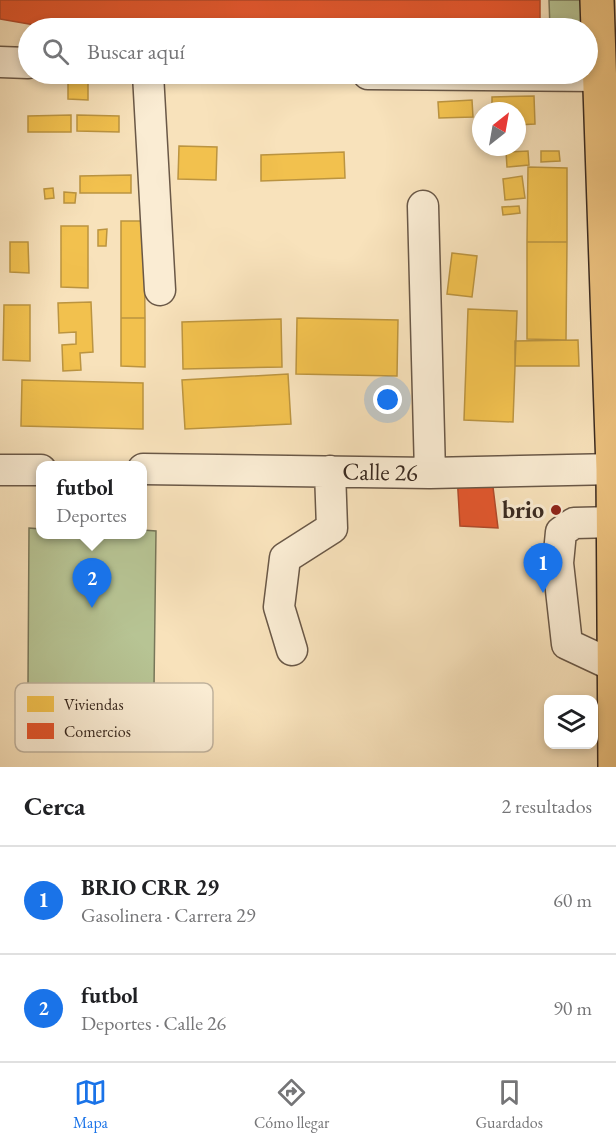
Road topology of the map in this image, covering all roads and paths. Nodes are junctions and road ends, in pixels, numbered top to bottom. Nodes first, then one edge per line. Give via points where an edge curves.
1 (597, 0) edge
2 (597, 18) edge
3 (0, 62) edge
4 (18, 63) edge
5 (598, 76) edge
6 (149, 84) edge
7 (423, 206) dead end
8 (160, 290) dead end
9 (147, 469) edge
10 (614, 469) edge
11 (0, 470) edge
12 (36, 470) edge
13 (330, 471) junction
14 (430, 473) junction
15 (615, 522) edge
16 (292, 650) dead end
17 (614, 666) junction
18 (615, 767) edge

1 - 2 main road
3 - 4 street
5 - 10 main road
6 - 8 street
7 - 14 street
9 - 13 street, Calle 26
10 - 14 street, Calle 26
10 - 15 main road
11 - 12 street
13 - 14 street, Calle 26
13 - 16 street via 332,528 285,558 279,606
15 - 17 main road
15 - 17 street via 574,523 561,532 558,563 567,644
17 - 18 main road

